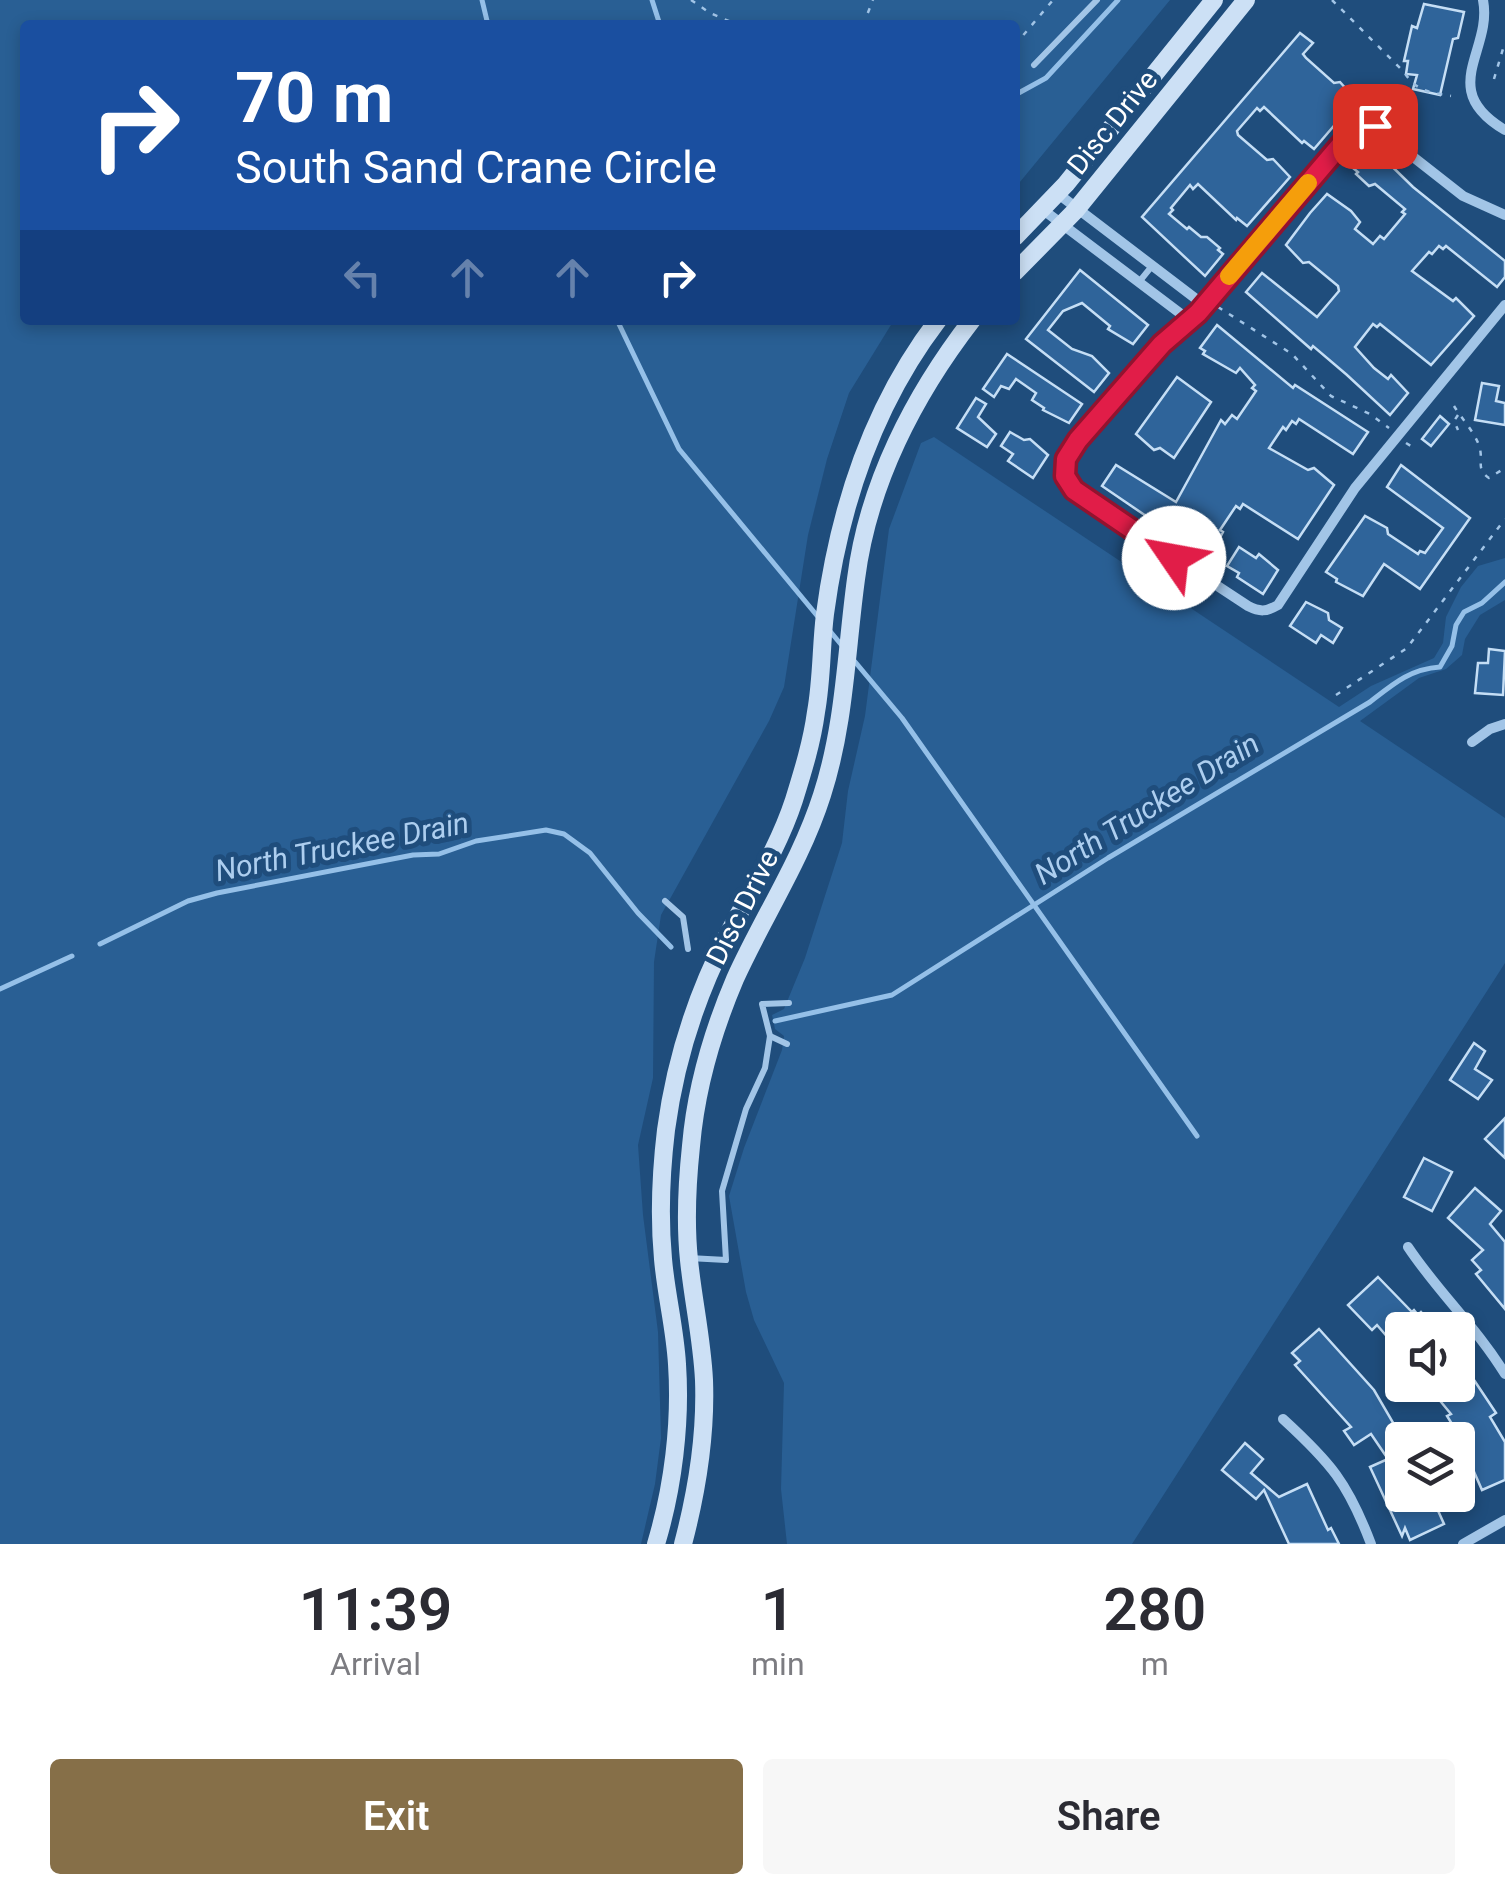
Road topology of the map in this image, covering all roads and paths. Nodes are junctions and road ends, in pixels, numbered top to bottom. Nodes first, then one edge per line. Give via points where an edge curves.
1 (691, 0) edge
2 (1053, 0) edge
3 (1097, 0) edge
4 (1214, 0) edge
5 (1246, 0) edge
6 (1332, 0) edge
7 (1483, 0) edge
8 (729, 20) edge
9 (1020, 39) edge
10 (1505, 42) edge
11 (1034, 64) dead end
12 (1494, 79) dead end
13 (1451, 96) dead end
14 (1505, 130) edge
15 (1057, 193) junction
16 (1078, 208) junction
17 (1042, 210) junction
18 (1505, 214) edge
19 (1063, 225) junction
20 (1020, 232) edge
21 (1152, 266) junction
22 (1020, 267) edge
23 (1139, 282) junction
24 (1206, 303) junction
25 (1505, 305) edge
26 (1189, 320) junction
27 (935, 325) edge
28 (968, 325) edge
29 (1454, 406) dead end
30 (1459, 414) junction
31 (1391, 430) dead end
32 (1458, 430) dead end
33 (1405, 442) dead end
34 (1414, 448) dead end
35 (1505, 468) edge
36 (1505, 518) edge
37 (1336, 695) dead end
38 (1505, 724) edge
39 (1472, 742) dead end
40 (665, 901) dead end
41 (688, 949) dead end
42 (789, 1002) dead end
43 (770, 1036) junction
44 (786, 1044) dead end
45 (1408, 1248) dead end
46 (689, 1258) junction
47 (1505, 1374) edge
48 (1283, 1419) dead end
49 (1505, 1520) edge
50 (656, 1544) edge
51 (683, 1544) edge
52 (1371, 1544) edge
53 (1463, 1544) edge

1 - 8 path
2 - 9 path
3 - 11 lane
4 - 15 main road, Disc Drive
5 - 16 main road, Disc Drive
6 - 13 path via 1413,86
7 - 14 street via 1470,63 1473,96 1482,117
10 - 12 path
15 - 16 street
15 - 17 main road, Disc Drive
16 - 19 main road, Disc Drive
16 - 21 street
17 - 19 street
17 - 20 main road, Disc Drive
18 - 24 street via 1452,187 1375,126 1358,130
19 - 22 main road, Disc Drive
19 - 23 street
21 - 23 lane
21 - 24 street
23 - 26 street
24 - 26 street
24 - 31 path via 1292,354 1331,396
25 - 26 street via 1355,488 1278,605 1259,612 1074,490 1065,476 1078,440
27 - 50 main road, Disc Drive via 902,374 859,466 835,557 804,768 780,838 712,968 673,1087 661,1196 677,1363 676,1426
28 - 46 main road, Disc Drive via 931,377 888,464 862,543 844,704 822,794 799,857 735,980 705,1061 689,1162
29 - 30 path
30 - 32 path
30 - 35 path via 1480,448 1484,475
33 - 34 path
36 - 37 path via 1407,648
38 - 39 street
40 - 41 lane via 683,917
42 - 43 lane via 762,1004
43 - 44 lane
43 - 46 lane via 722,1191 726,1260
45 - 47 street
46 - 51 main road, Disc Drive via 704,1380 696,1485
48 - 52 street via 1324,1457 1354,1499
49 - 53 street

